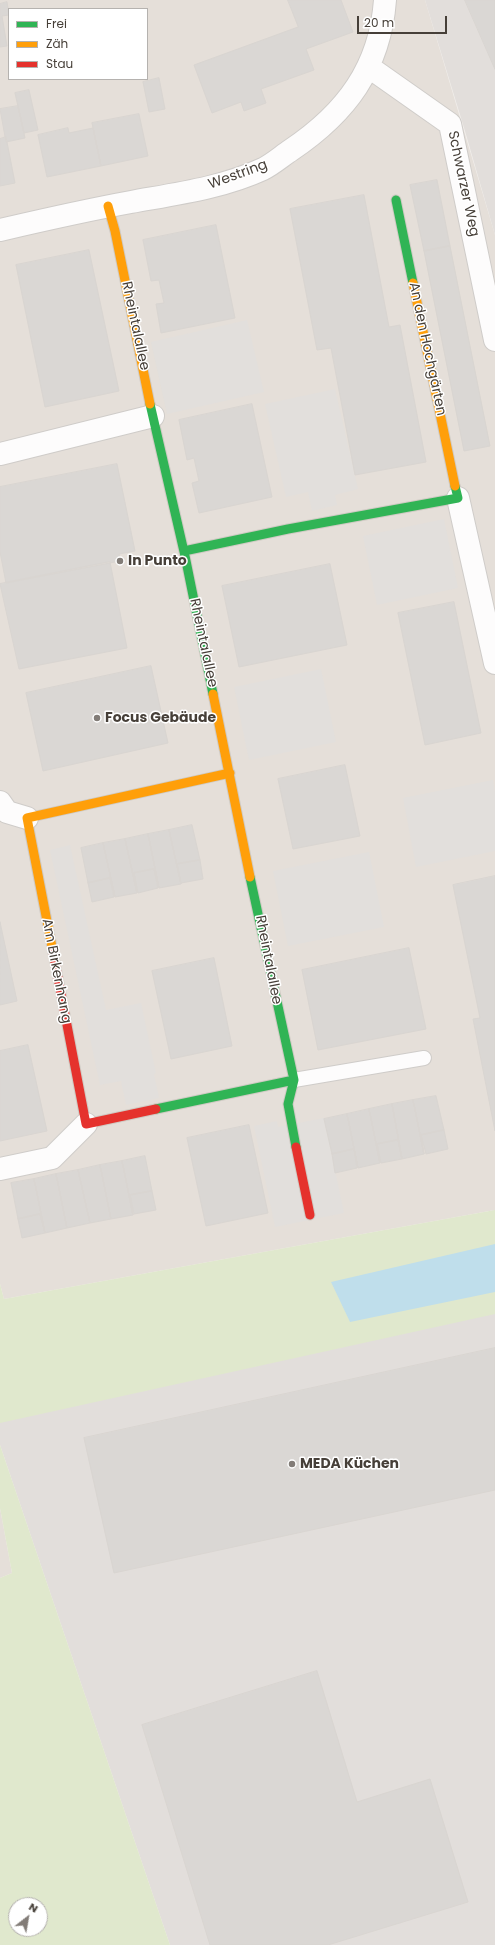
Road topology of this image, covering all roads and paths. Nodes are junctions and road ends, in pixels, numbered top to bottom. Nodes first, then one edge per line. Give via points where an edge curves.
1 (385, 0) edge
2 (369, 67) junction
3 (396, 200) dead end
4 (108, 206) junction
5 (0, 230) edge
6 (495, 340) edge
7 (153, 416) junction
8 (0, 454) edge
9 (458, 498) junction
10 (184, 551) junction
11 (495, 663) edge
12 (230, 773) junction
13 (0, 802) edge
14 (27, 818) junction
15 (424, 1058) dead end
16 (294, 1080) junction
17 (86, 1124) junction
18 (0, 1169) edge
19 (310, 1215) dead end

1 - 2 street, Westring via 384,23
2 - 4 street, Westring via 344,106 304,141 263,168 210,187
2 - 6 street, Schwarzer Weg via 450,124
3 - 9 street, An den Hochgärten
4 - 5 street, Westring
4 - 7 street, Rheintalallee
7 - 8 street
7 - 10 street, Rheintalallee
9 - 10 street
9 - 11 street, An den Hochgärten
10 - 12 street, Rheintalallee
12 - 14 street
12 - 16 street, Rheintalallee via 265,951
13 - 14 street via 7,812
14 - 17 street, Am Birkenhang
15 - 16 lane
16 - 17 street
16 - 19 street, Rheintalallee via 288,1104
17 - 18 street via 52,1158

